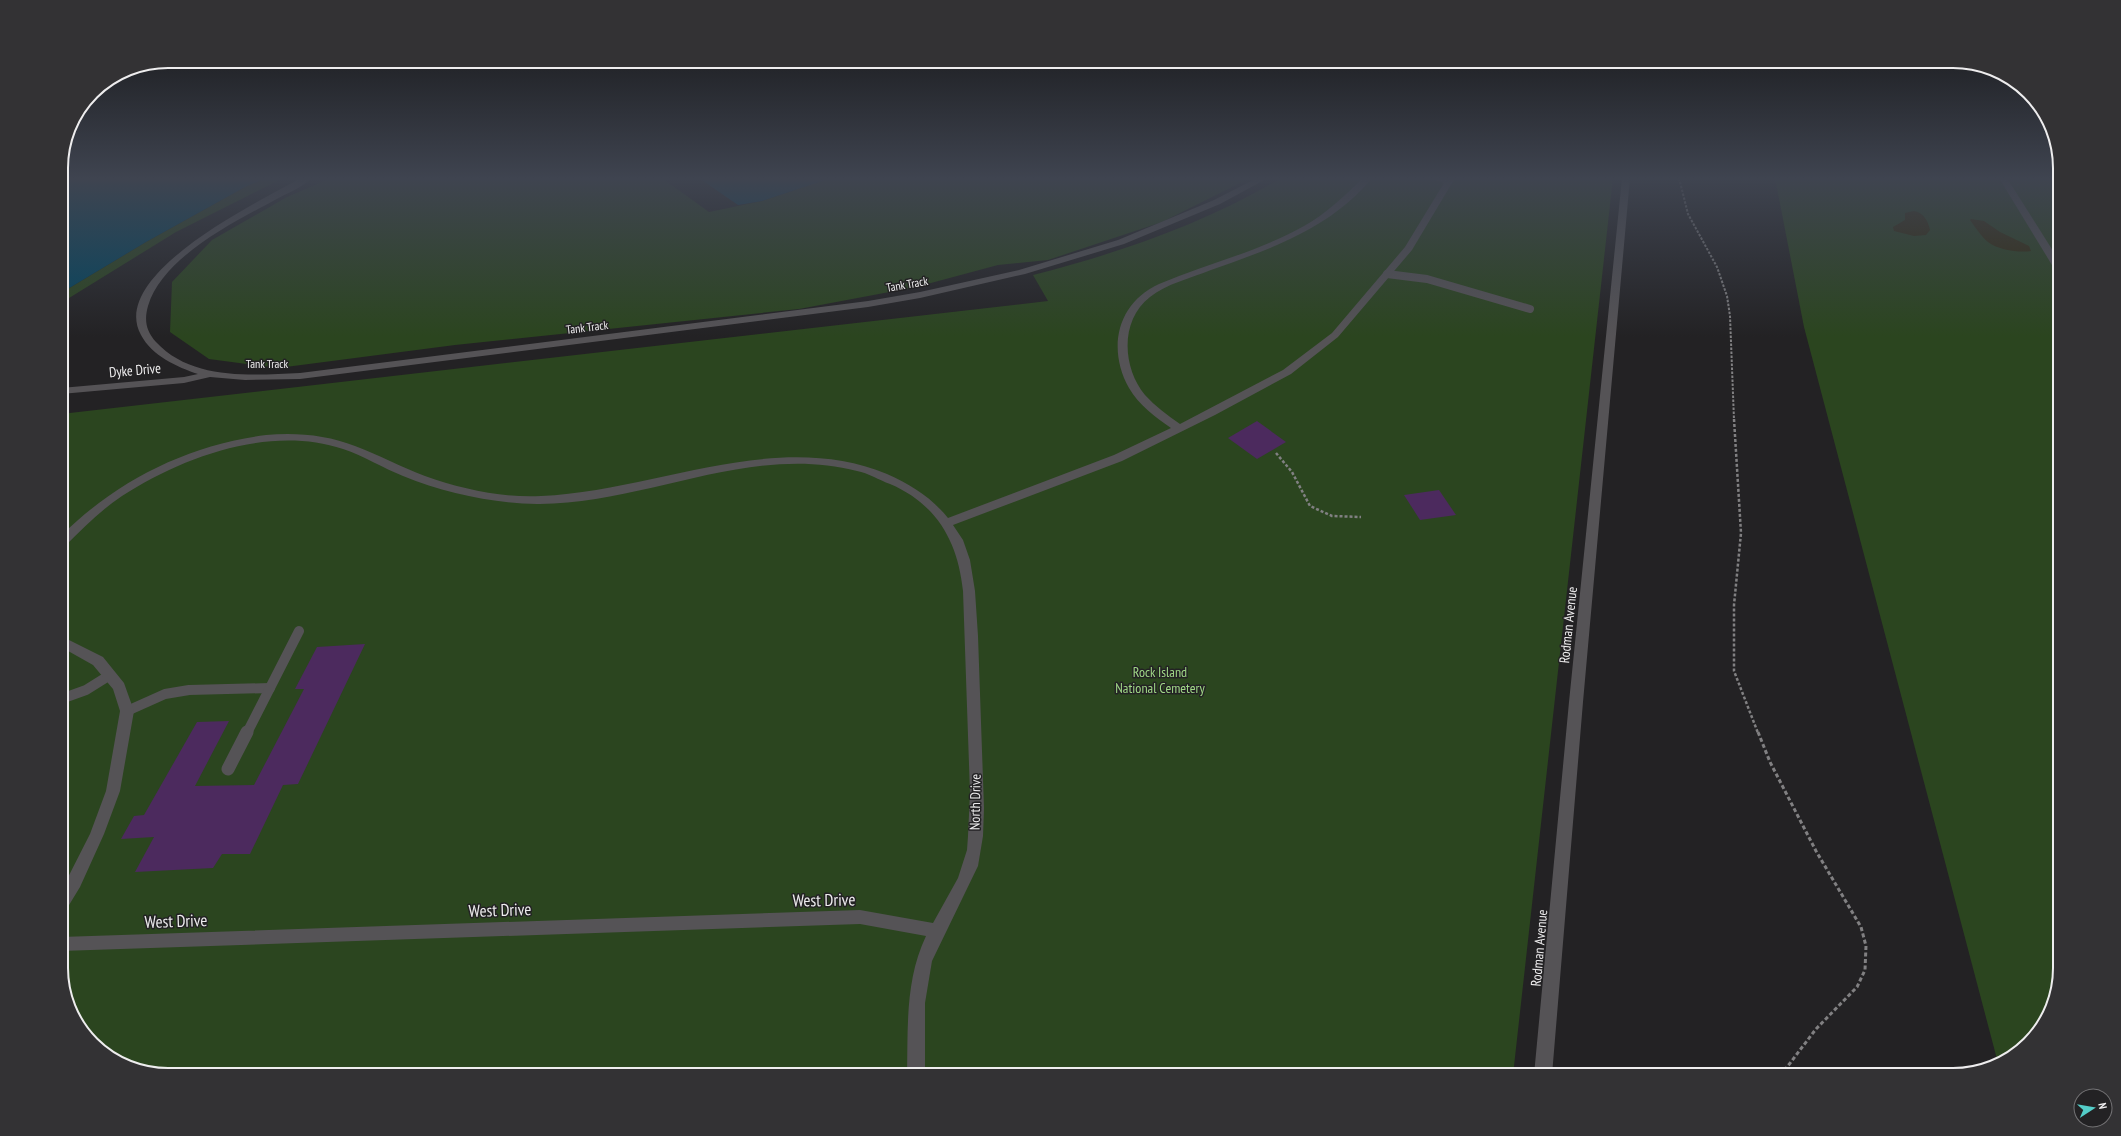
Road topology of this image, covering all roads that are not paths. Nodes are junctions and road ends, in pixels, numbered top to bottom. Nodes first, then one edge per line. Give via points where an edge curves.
1 (218, 231) edge
2 (1148, 231) edge
3 (1300, 231) edge
4 (1419, 231) edge
5 (1621, 231) edge
6 (2036, 231) edge
7 (2053, 259) edge
8 (1387, 274) junction
9 (1530, 309) dead end
10 (211, 374) junction
11 (68, 390) edge
12 (1178, 428) junction
13 (946, 523) junction
14 (68, 535) edge
15 (299, 631) dead end
16 (68, 645) edge
17 (110, 675) junction
18 (270, 688) junction
19 (68, 696) edge
20 (128, 711) junction
21 (228, 770) dead end
22 (68, 894) edge
23 (939, 931) junction
24 (68, 944) edge
25 (916, 1068) edge
26 (1544, 1068) edge

1 - 10 street, Tank Track via 193,246 156,280 142,314 143,329 156,346 188,368
2 - 10 street, Tank Track via 1079,256 1020,273 912,296 786,316 300,376
3 - 12 street via 1268,246 1166,284 1147,294 1127,317 1122,329 1127,373 1142,400
4 - 8 street
5 - 26 street, Rodman Avenue
6 - 7 street
8 - 9 lane via 1427,279
8 - 12 street via 1335,335 1287,372
10 - 11 street, Dyke Drive via 184,380
12 - 13 street via 1118,458
13 - 14 street, North Drive via 927,503 894,480 849,465 816,460 794,459 740,465 600,495 510,499 482,497 429,482 345,446 321,440 283,438 234,445 179,460 118,492 76,525
13 - 23 street, North Drive via 957,540 969,586 976,802 974,849 968,873
15 - 18 lane
16 - 17 street via 98,661
17 - 19 lane via 86,690
17 - 20 street via 119,687
18 - 20 lane via 189,690 165,694
18 - 21 lane
20 - 22 street via 113,791 97,834
23 - 24 street, West Drive via 860,917
23 - 25 street, North Drive via 925,959 918,993

